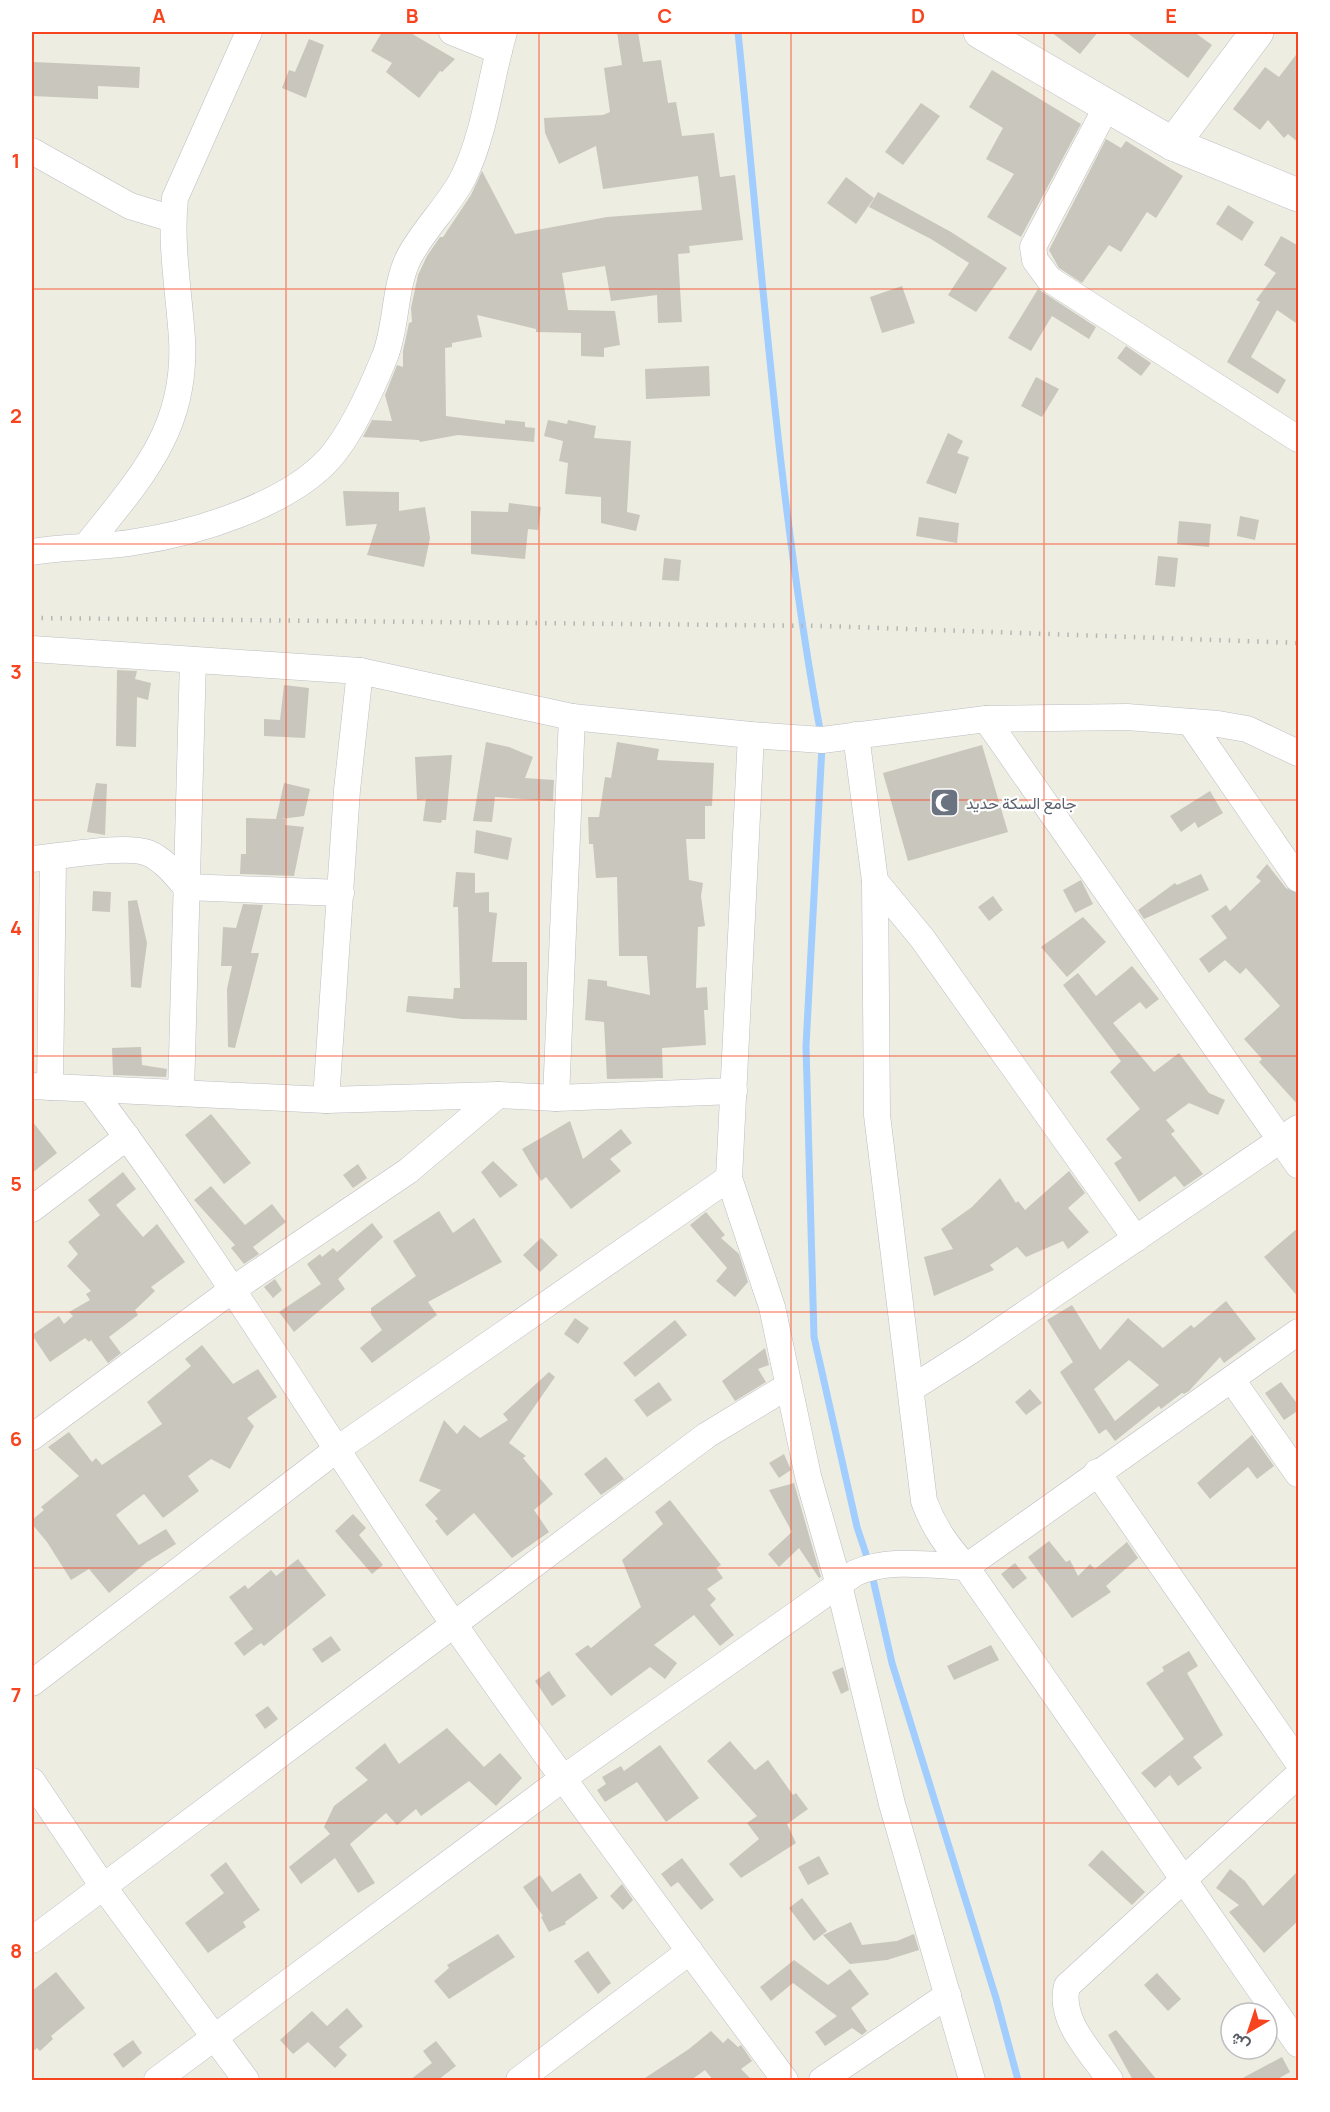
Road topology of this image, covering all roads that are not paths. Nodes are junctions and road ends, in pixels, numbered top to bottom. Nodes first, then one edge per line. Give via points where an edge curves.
1 (249, 32) edge
2 (452, 32) edge
3 (980, 32) edge
4 (1257, 32) edge
5 (502, 41) edge
6 (1107, 106) junction
7 (1173, 144) junction
8 (32, 151) edge
9 (1299, 195) edge
10 (173, 219) junction
11 (1299, 439) edge
12 (87, 545) junction
13 (32, 552) edge
14 (32, 649) edge
15 (193, 660) junction
16 (360, 671) junction
17 (572, 717) junction
18 (986, 719) junction
19 (1190, 722) junction
20 (751, 735) junction
21 (856, 735) junction
22 (1299, 753) edge
23 (42, 858) edge
24 (1299, 879) edge
25 (875, 881) junction
26 (186, 887) junction
27 (341, 893) junction
28 (41, 1087) edge
29 (91, 1089) junction
30 (734, 1091) junction
31 (181, 1093) junction
32 (498, 1095) junction
33 (556, 1098) junction
34 (326, 1100) junction
35 (1290, 1134) edge
36 (127, 1137) junction
37 (1299, 1165) edge
38 (729, 1178) junction
39 (32, 1209) edge
40 (1136, 1239) junction
41 (232, 1290) junction
42 (1299, 1332) edge
43 (1232, 1380) junction
44 (788, 1386) junction
45 (912, 1388) junction
46 (32, 1437) edge
47 (336, 1450) junction
48 (1097, 1472) junction
49 (1299, 1474) edge
50 (966, 1567) junction
51 (839, 1585) junction
52 (453, 1623) junction
53 (32, 1683) edge
54 (1299, 1762) edge
55 (1299, 1775) edge
56 (565, 1777) junction
57 (32, 1781) edge
58 (1184, 1880) junction
59 (102, 1885) junction
60 (32, 1940) edge
61 (690, 1952) junction
62 (948, 1995) junction
63 (215, 2037) junction
64 (1299, 2044) edge
65 (157, 2080) edge
66 (246, 2080) edge
67 (519, 2080) edge
68 (785, 2080) edge
69 (822, 2080) edge
70 (972, 2080) edge
71 (1110, 2080) edge

1 - 10 street via 181,181
2 - 5 street
3 - 6 main road
4 - 7 main road
5 - 12 street via 485,114 464,176 409,258 386,353 362,408 330,458 290,489 246,511 176,535 132,543
6 - 7 main road
6 - 11 street via 1032,247 1041,271
7 - 9 main road
8 - 10 street via 130,206
10 - 12 street via 182,340 180,388 168,432 146,470
12 - 13 street
14 - 15 street
15 - 16 street
15 - 26 street
16 - 17 street
16 - 27 street via 346,790
17 - 20 street
17 - 33 street
18 - 19 street via 1127,717
18 - 21 street
18 - 35 street
19 - 22 street via 1247,729
19 - 24 street
20 - 21 street via 822,740
20 - 30 street
21 - 25 street
23 - 26 street via 117,851 148,853 172,870
23 - 28 street
25 - 40 street via 922,938
25 - 45 street via 877,1115
26 - 27 street
26 - 31 street
27 - 34 street
28 - 29 street
29 - 31 street
29 - 36 street
30 - 33 street
30 - 38 street
31 - 34 street
32 - 33 street
32 - 34 street
32 - 41 street via 408,1171
35 - 37 street
35 - 40 street
36 - 39 street
36 - 41 street
38 - 44 street via 772,1307
38 - 47 street
40 - 45 street
41 - 46 street
41 - 47 street
42 - 43 street
43 - 48 street
43 - 49 street
44 - 51 street
44 - 52 street via 707,1435
45 - 50 street via 924,1501 942,1541
47 - 52 street
47 - 53 street
48 - 50 street
48 - 54 street
50 - 51 street via 909,1563 870,1566
50 - 58 street
51 - 56 street
51 - 62 street via 892,1804
52 - 56 street
52 - 59 street
55 - 58 street
56 - 61 street
56 - 63 street
57 - 59 street
58 - 64 street
58 - 71 street via 1067,1986 1064,1997 1068,2017
59 - 60 street
59 - 63 street
61 - 67 street
61 - 68 street
62 - 69 street
62 - 70 street
63 - 65 street
63 - 66 street

